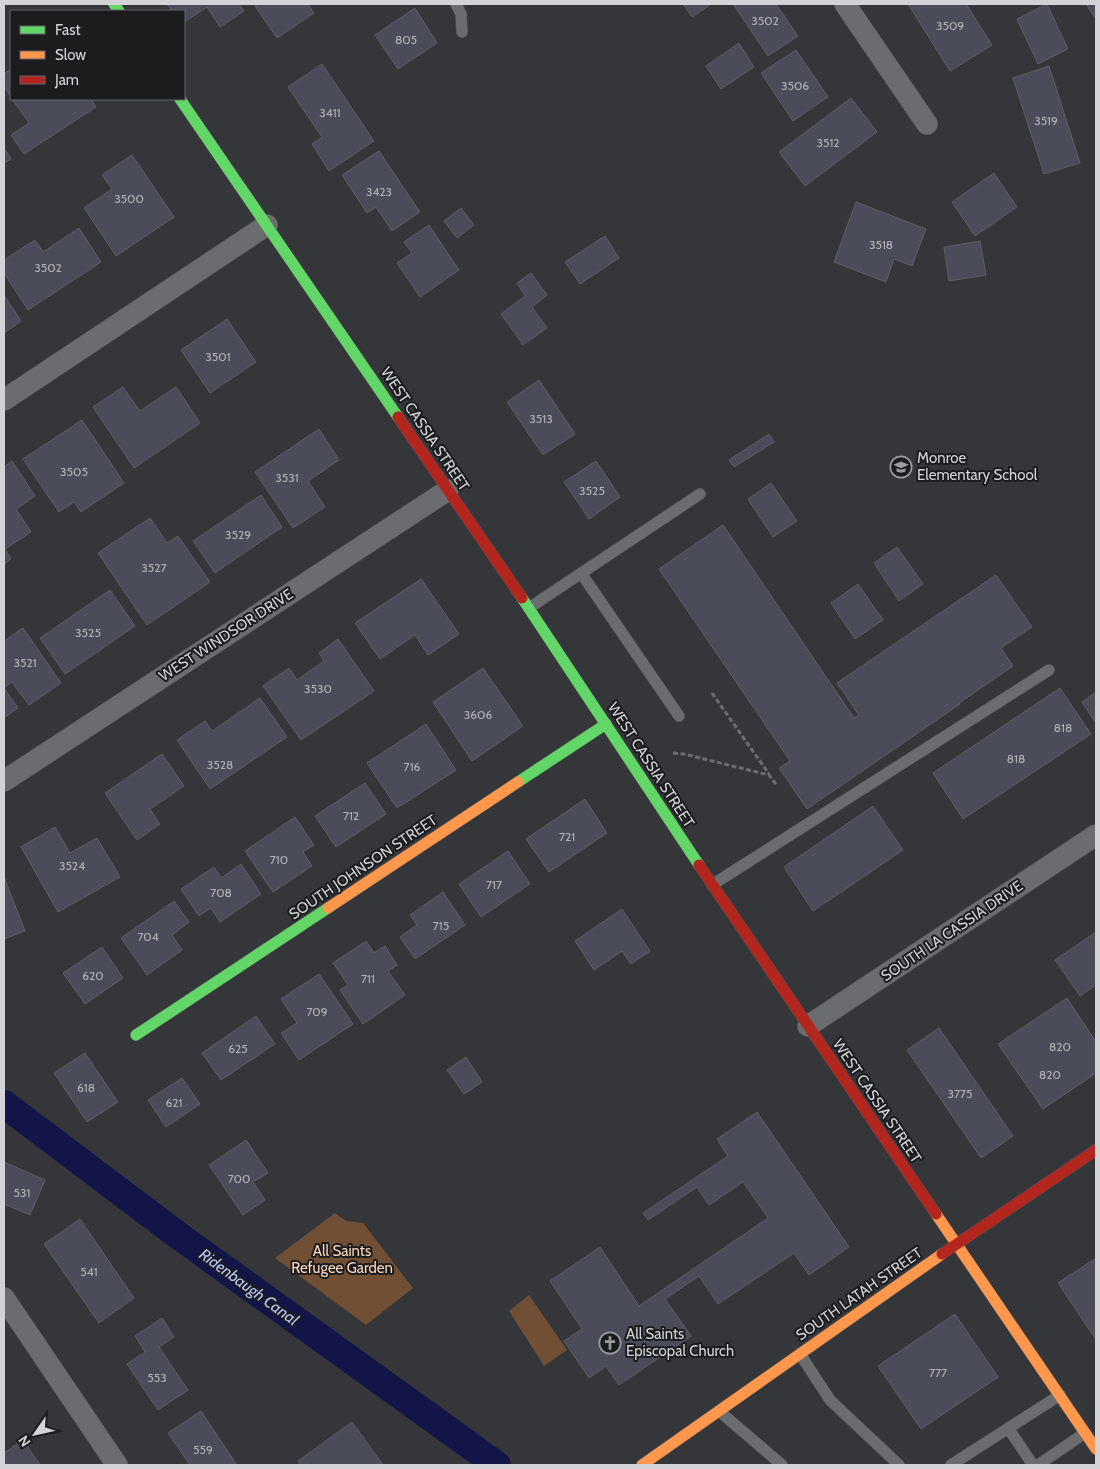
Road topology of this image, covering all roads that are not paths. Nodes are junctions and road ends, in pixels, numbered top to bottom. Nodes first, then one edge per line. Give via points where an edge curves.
1 (456, 4) edge
2 (845, 4) edge
3 (462, 32) dead end
4 (181, 100) edge
5 (926, 124) dead end
6 (267, 225) junction
7 (4, 400) edge
8 (448, 490) junction
9 (700, 494) dead end
10 (582, 573) junction
11 (529, 608) junction
12 (1049, 670) dead end
13 (679, 716) dead end
14 (606, 724) junction
15 (4, 781) edge
16 (1096, 835) edge
17 (712, 885) junction
18 (808, 1026) junction
19 (136, 1035) dead end
20 (1096, 1150) edge
21 (956, 1244) junction
22 (4, 1298) edge
23 (800, 1354) junction
24 (1060, 1395) junction
25 (719, 1411) junction
26 (1008, 1428) junction
27 (1086, 1433) junction
28 (1096, 1449) edge
29 (117, 1465) edge
30 (642, 1465) edge
31 (782, 1465) edge
32 (899, 1465) edge
33 (951, 1465) edge
34 (1034, 1465) edge
35 (1038, 1465) edge

1 - 3 lane via 461,14
2 - 5 street
4 - 6 street, WEST CASSIA STREET
6 - 7 street
6 - 8 street, WEST CASSIA STREET
8 - 11 street, WEST CASSIA STREET
8 - 15 street, WEST WINDSOR DRIVE
9 - 10 lane
10 - 11 lane
10 - 13 lane
11 - 14 street, WEST CASSIA STREET
12 - 17 lane
14 - 17 street, WEST CASSIA STREET
14 - 19 street, SOUTH JOHNSON STREET
16 - 18 street, SOUTH LA CASSIA DRIVE
17 - 18 street, WEST CASSIA STREET
18 - 21 street, WEST CASSIA STREET
20 - 21 street, SOUTH LATAH STREET
21 - 23 street, SOUTH LATAH STREET
21 - 24 street, WEST CASSIA STREET
22 - 29 street
23 - 25 street, SOUTH LATAH STREET
23 - 32 lane via 830,1400
24 - 26 lane
24 - 27 street, WEST CASSIA STREET
25 - 30 street, SOUTH LATAH STREET
25 - 31 lane
26 - 33 lane
26 - 34 lane
27 - 28 street, WEST CASSIA STREET
27 - 35 lane

